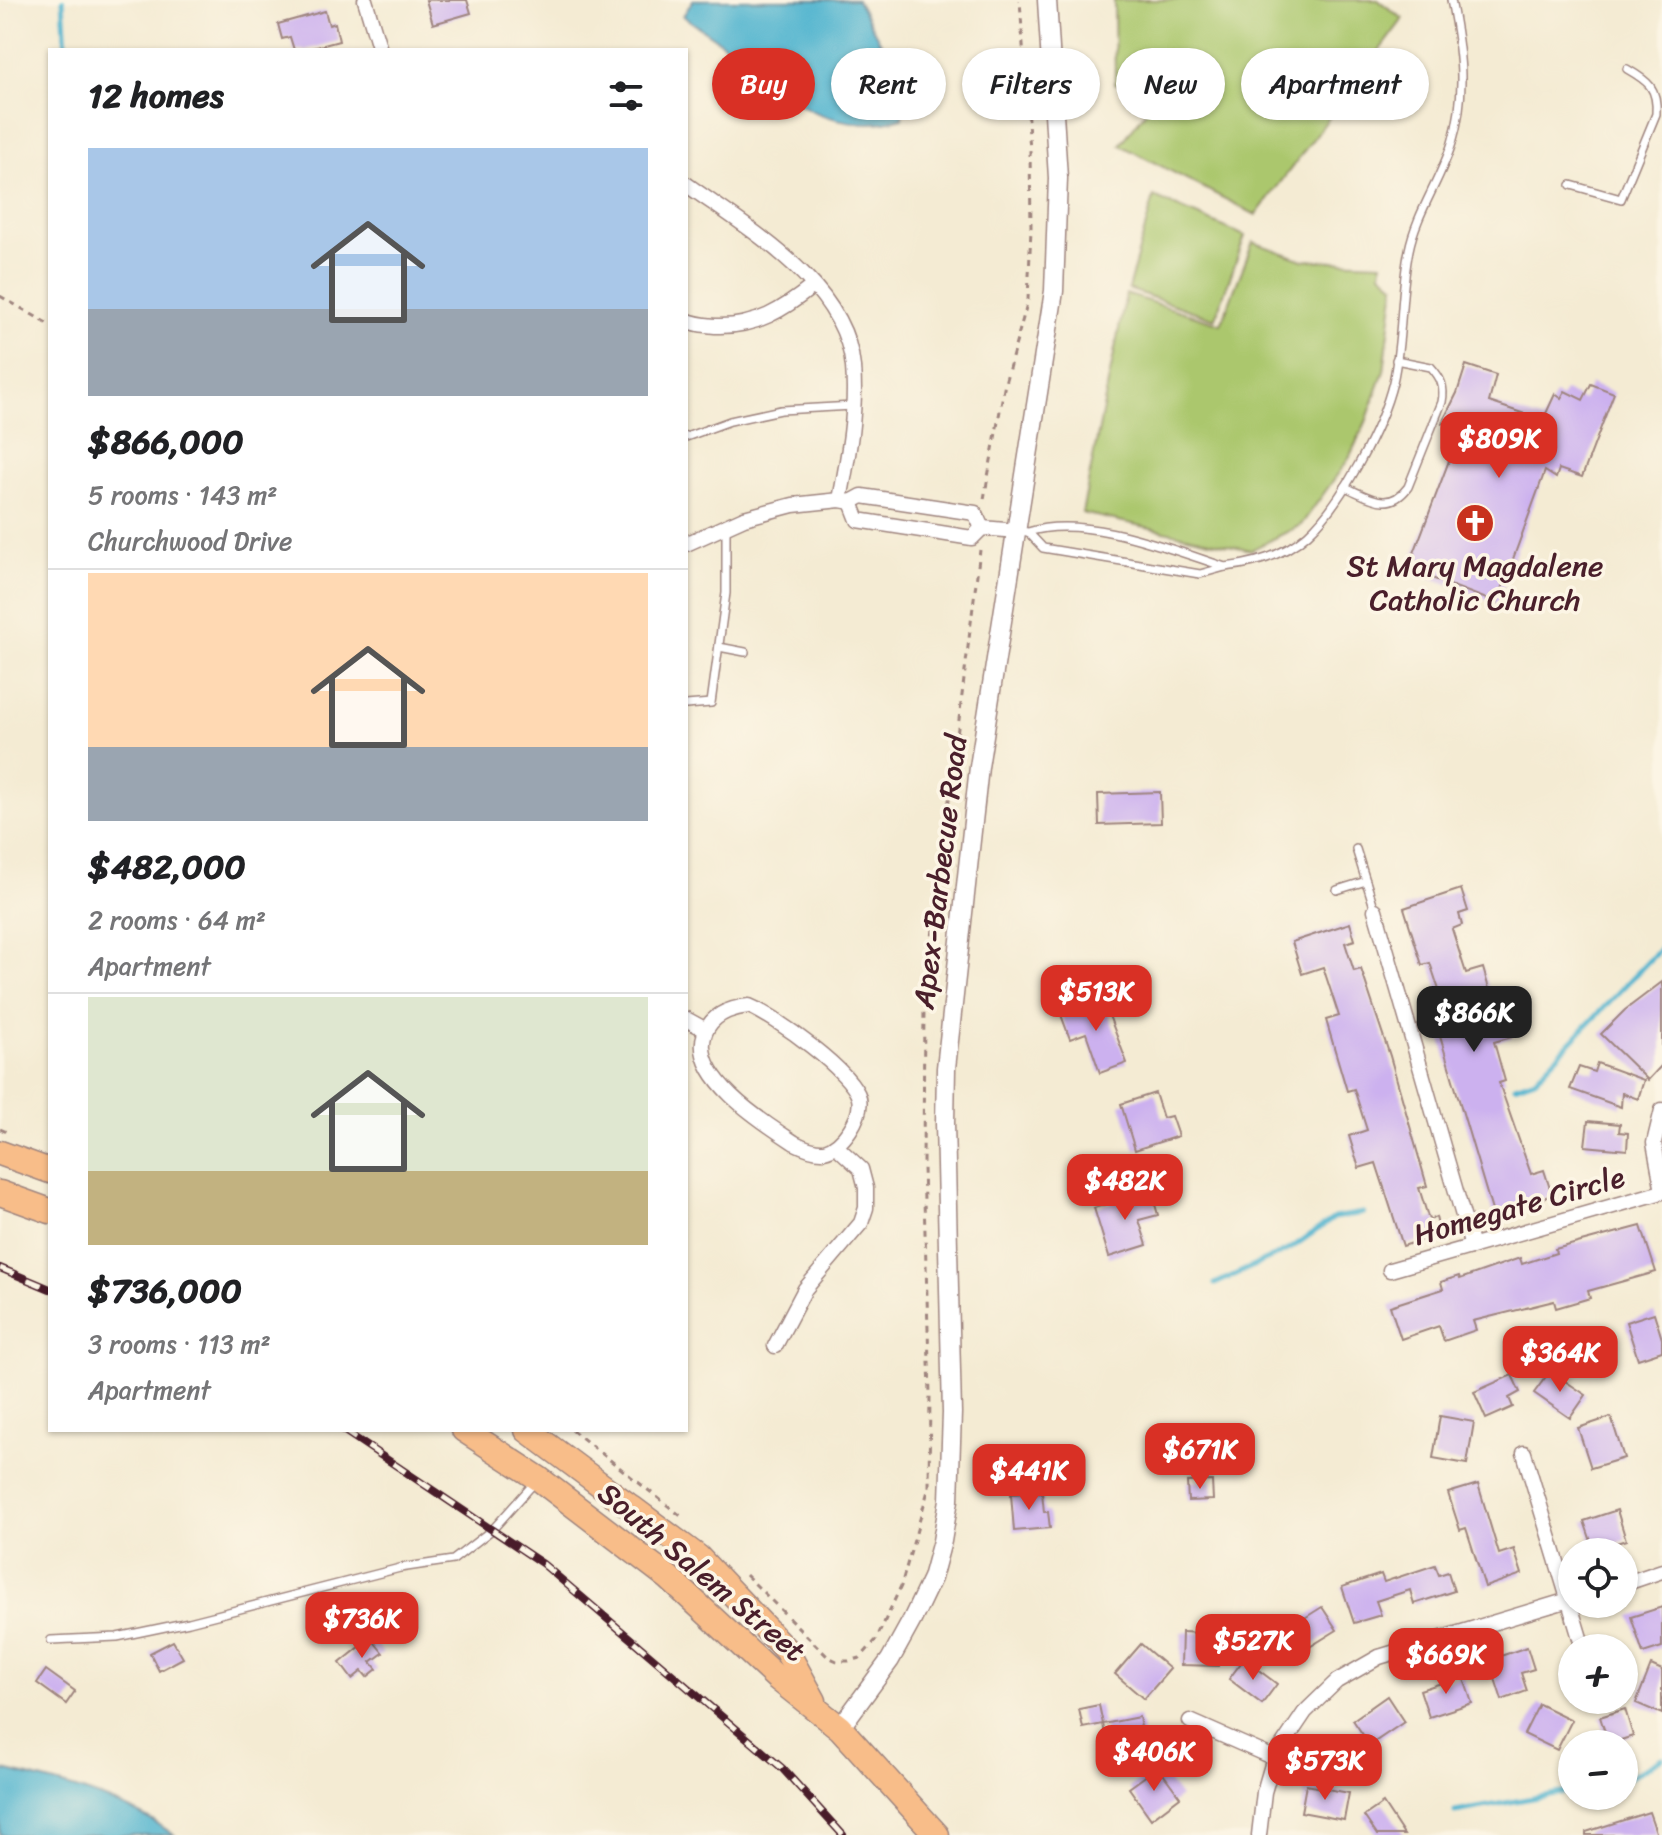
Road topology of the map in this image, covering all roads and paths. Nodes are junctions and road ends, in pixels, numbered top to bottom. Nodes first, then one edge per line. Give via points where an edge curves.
1 (365, 0) edge
2 (1047, 0) edge
3 (1451, 0) edge
4 (379, 48) edge
5 (1627, 69) dead end
6 (688, 185) edge
7 (1571, 185) dead end
8 (813, 286) junction
9 (0, 296) edge
10 (688, 321) edge
11 (48, 324) edge
12 (1396, 360) junction
13 (853, 406) junction
14 (688, 436) edge
15 (1345, 487) junction
16 (845, 501) junction
17 (726, 526) junction
18 (982, 528) junction
19 (1022, 532) junction
20 (688, 543) edge
21 (1225, 567) junction
22 (719, 647) junction
23 (745, 652) dead end
24 (688, 705) edge
25 (1356, 849) dead end
26 (1366, 881) junction
27 (1337, 890) dead end
28 (1375, 910) joint
29 (688, 1020) edge
30 (706, 1030) junction
31 (1662, 1110) edge
32 (836, 1146) junction
33 (0, 1153) edge
34 (48, 1170) edge
35 (1662, 1186) edge
36 (1662, 1192) edge
37 (0, 1193) edge
38 (48, 1210) edge
39 (1472, 1247) junction
40 (1390, 1270) dead end
41 (775, 1346) dead end
42 (467, 1432) edge
43 (530, 1432) edge
44 (1524, 1453) dead end
45 (538, 1478) junction
46 (1558, 1562) edge
47 (1662, 1571) edge
48 (1638, 1579) edge
49 (1558, 1604) edge
50 (51, 1640) dead end
51 (876, 1640) dead end
52 (815, 1643) dead end
53 (829, 1719) junction
54 (1190, 1721) dead end
55 (1274, 1758) junction
56 (937, 1835) edge
57 (1259, 1835) edge

1 - 4 street
2 - 19 street, Apex-Barbecue Road via 1057,137 1057,250
3 - 12 lane via 1462,53 1461,90 1452,143 1409,247
5 - 7 lane via 1650,82 1656,114 1621,199
6 - 8 street via 780,253
8 - 10 street via 759,321 734,326
8 - 13 street via 842,325 853,364
9 - 11 path
12 - 15 lane via 1376,429
12 - 15 lane via 1431,367 1444,391 1414,472 1401,496 1390,502
13 - 14 lane via 781,410
13 - 16 street
15 - 21 lane via 1308,535 1292,546 1250,564
16 - 17 street via 793,505
16 - 18 street via 862,496 975,513
16 - 18 street via 858,520 972,538
17 - 20 street
17 - 22 lane
18 - 19 street
19 - 21 lane via 1047,526 1135,537
19 - 21 lane via 1043,548 1200,574
19 - 53 street, Apex-Barbecue Road via 979,767 946,1068 949,1500 932,1578 912,1620 890,1660
22 - 23 lane
22 - 24 lane via 711,703
25 - 26 lane
26 - 27 lane
26 - 28 lane
28 - 39 street
29 - 30 street
30 - 32 street via 701,1048 707,1067 742,1104 804,1148 822,1151
30 - 32 street via 731,1008 749,1006 770,1014 845,1075 859,1098 858,1110
31 - 35 street via 1654,1143
32 - 41 street via 861,1169 866,1208 861,1223 805,1289
33 - 34 main road
36 - 39 street, Homegate Circle
37 - 38 main road
39 - 40 street, Homegate Circle
42 - 45 main road, South Salem Street
43 - 53 main road, South Salem Street via 698,1557 786,1650
44 - 46 street
45 - 50 lane via 493,1529 453,1560 400,1568 117,1637
45 - 53 main road, South Salem Street via 669,1578
47 - 48 street
49 - 55 street via 1379,1657 1358,1668 1305,1712
51 - 52 path via 860,1658 849,1661 828,1657
53 - 56 main road, South Salem Street
54 - 55 street
55 - 57 street

